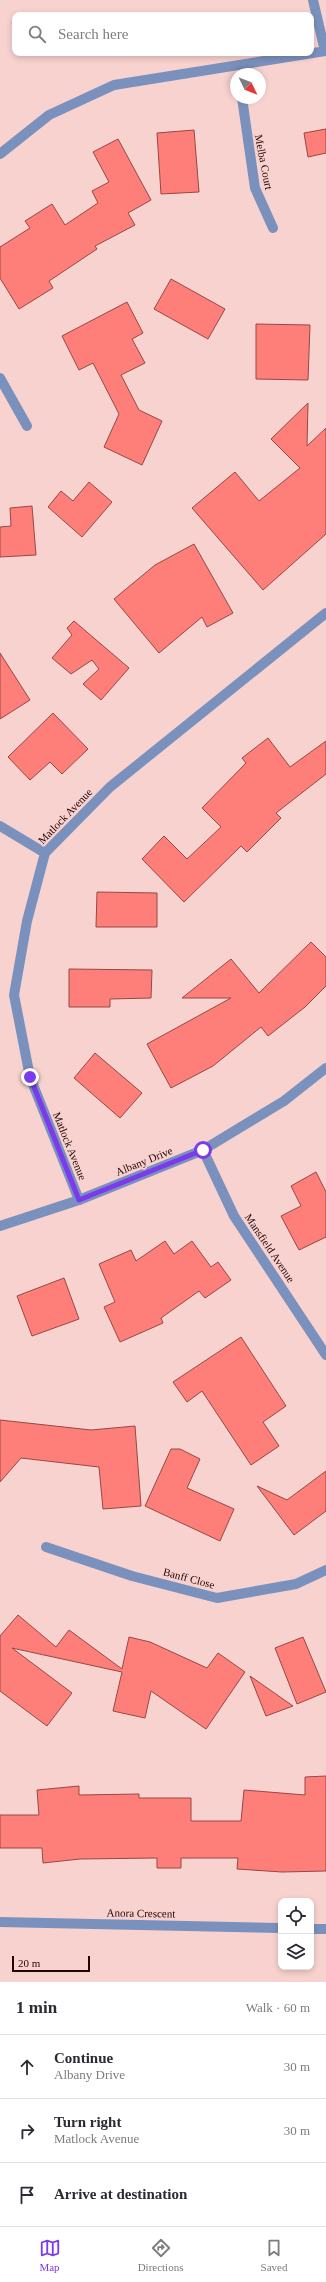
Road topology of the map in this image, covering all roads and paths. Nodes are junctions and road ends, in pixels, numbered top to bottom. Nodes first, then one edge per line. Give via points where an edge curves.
1 (313, 0) edge
2 (326, 51) edge
3 (314, 54) edge
4 (303, 56) edge
5 (247, 68) edge
6 (230, 71) edge
7 (243, 104) edge
8 (0, 154) edge
9 (273, 228) dead end
10 (0, 378) edge
11 (27, 426) dead end
12 (326, 613) edge
13 (0, 826) edge
14 (45, 853) junction
15 (326, 1068) edge
16 (203, 1150) junction
17 (79, 1200) junction
18 (0, 1226) edge
19 (326, 1355) edge
20 (46, 1546) dead end
21 (326, 1570) edge
22 (0, 1922) edge
23 (278, 1928) edge
24 (314, 1929) edge
25 (326, 1929) edge

1 - 2 street
2 - 3 street
4 - 5 street
6 - 8 street via 114,85 49,115
7 - 9 street, Melba Court via 254,188
10 - 11 street
12 - 14 street, Matlock Avenue via 110,787
13 - 14 street
14 - 17 street, Matlock Avenue via 27,921 14,995 30,1077
15 - 16 street, Albany Drive via 284,1101
16 - 17 street, Albany Drive
16 - 19 street, Mansfield Avenue via 234,1216
17 - 18 street, Albany Drive
20 - 21 street, Banff Close via 132,1576 218,1598 296,1584
22 - 23 street, Anora Crescent
24 - 25 street

